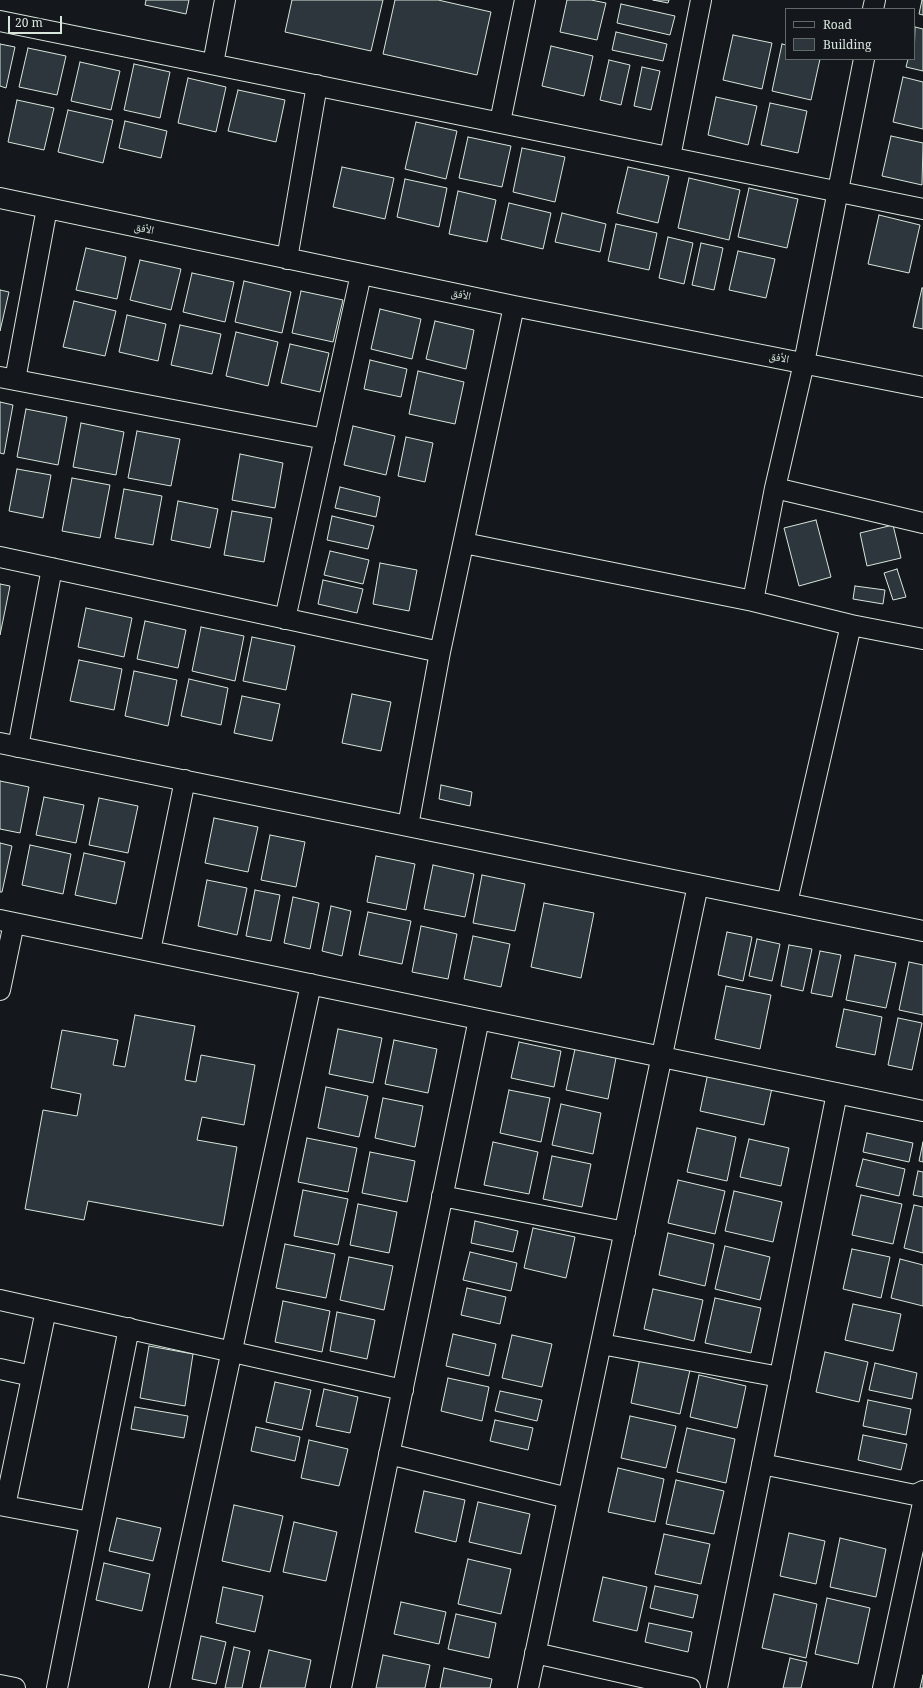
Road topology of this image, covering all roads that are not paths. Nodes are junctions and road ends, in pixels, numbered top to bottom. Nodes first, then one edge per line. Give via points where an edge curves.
1 (225, 0) edge
2 (525, 0) edge
3 (701, 0) edge
4 (0, 21) edge
5 (864, 60) edge
6 (213, 64) junction
7 (317, 85) junction
8 (500, 122) junction
9 (670, 157) junction
10 (838, 192) junction
11 (0, 198) edge
12 (47, 208) junction
13 (923, 209) edge
14 (287, 258) junction
15 (361, 274) junction
16 (514, 306) junction
17 (804, 363) junction
18 (8, 378) edge
19 (923, 387) edge
20 (325, 439) junction
21 (775, 488) junction
22 (923, 523) edge
23 (464, 543) junction
24 (0, 557) edge
25 (52, 568) junction
26 (753, 601) junction
27 (285, 618) junction
28 (851, 625) junction
29 (923, 639) edge
30 (440, 652) junction
31 (9, 745) edge
32 (185, 780) junction
33 (408, 826) junction
34 (698, 885) junction
35 (786, 903) junction
36 (7, 921) edge
37 (923, 931) edge
38 (150, 951) junction
39 (311, 984) junction
40 (0, 990) edge
41 (479, 1019) junction
42 (662, 1056) junction
43 (837, 1093) junction
44 (923, 1111) edge
45 (442, 1196) junction
46 (625, 1232) junction
47 (0, 1300) edge
48 (46, 1310) junction
49 (129, 1328) junction
50 (601, 1344) junction
51 (232, 1351) junction
52 (0, 1369) edge
53 (32, 1376) junction
54 (780, 1377) junction
55 (403, 1390) junction
56 (389, 1454) junction
57 (762, 1464) junction
58 (923, 1491) edge
59 (568, 1498) junction
60 (923, 1503) edge
61 (2, 1505) edge
62 (90, 1522) junction
63 (535, 1653) junction
64 (0, 1685) edge
65 (15, 1688) edge
66 (57, 1688) edge
67 (159, 1688) edge
68 (341, 1688) edge
69 (528, 1688) edge
70 (690, 1688) edge
71 (717, 1688) edge
72 (883, 1688) edge

1 - 6 street
2 - 8 street
3 - 9 street
4 - 6 street
5 - 10 street
6 - 7 street
7 - 8 street
7 - 14 street
8 - 9 street
9 - 10 street
10 - 13 street
10 - 17 street
11 - 12 street, الأفق
12 - 14 street, الأفق
12 - 18 street
14 - 15 street, الأفق
15 - 16 street, الأفق
15 - 20 street
16 - 17 street, الأفق
16 - 23 street
17 - 19 street, الأفق
17 - 21 street
18 - 20 street
20 - 27 street
21 - 22 street
21 - 26 street
23 - 26 street
23 - 30 street
24 - 25 street
25 - 27 street
25 - 31 street
26 - 28 street
27 - 30 street
28 - 29 street
28 - 35 street
30 - 33 street
31 - 32 street
32 - 33 street
32 - 38 street
33 - 34 street
34 - 35 street
34 - 42 street
35 - 37 street
36 - 38 street
36 - 40 street
38 - 39 street
39 - 41 street
39 - 51 street
41 - 42 street
41 - 45 street
42 - 43 street
42 - 46 street
43 - 44 street
43 - 54 street
45 - 46 street
45 - 55 street
46 - 50 street
47 - 48 street
48 - 49 street
48 - 53 street
49 - 51 street
49 - 62 street
50 - 54 street
50 - 59 street
51 - 55 street
51 - 67 street
52 - 53 street
53 - 61 street
54 - 57 street
55 - 56 street
56 - 59 street
56 - 68 street
57 - 58 street via 916,1495
57 - 71 street
59 - 63 street
60 - 72 street
61 - 62 street
62 - 66 street
63 - 69 street
63 - 70 street
64 - 65 street

